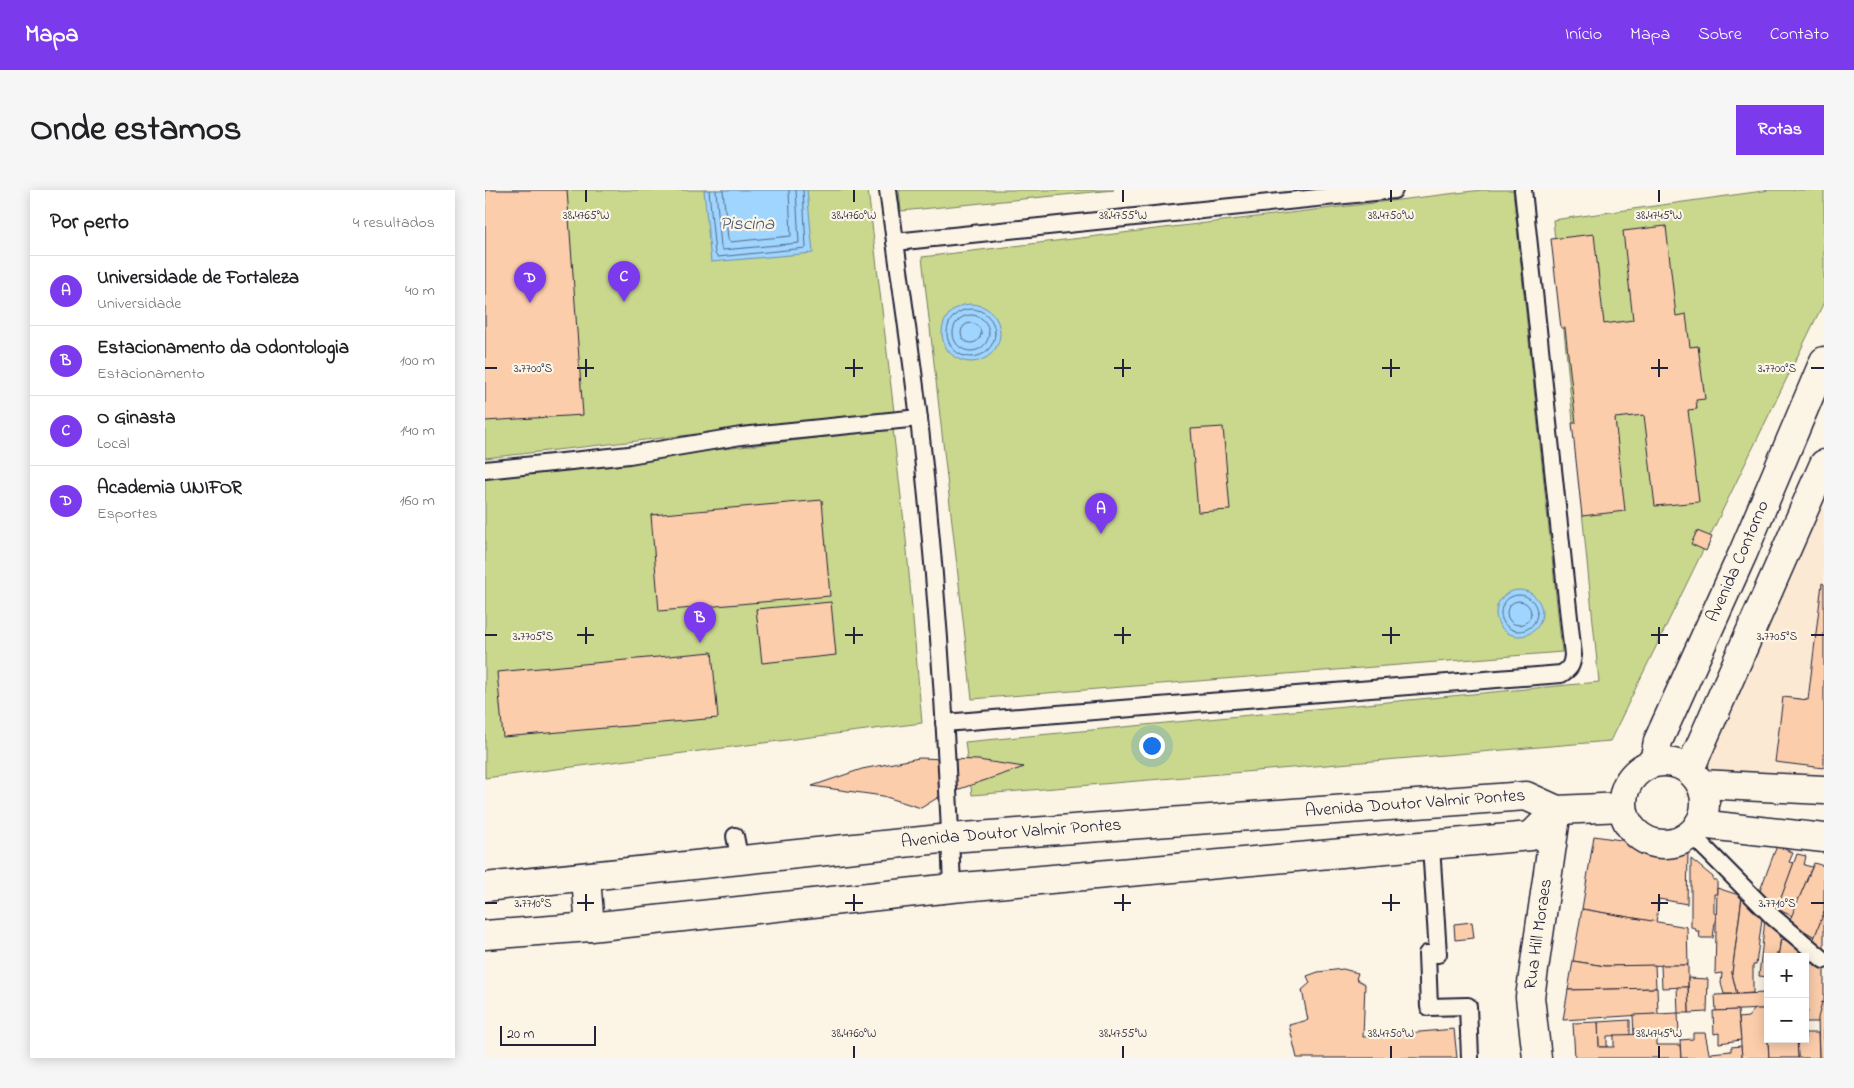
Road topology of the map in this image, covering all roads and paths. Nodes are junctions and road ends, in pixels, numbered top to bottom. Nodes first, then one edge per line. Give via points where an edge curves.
1 (888, 190) edge
2 (1395, 190) edge
3 (1523, 190) edge
4 (895, 242) junction
5 (1824, 361) edge
6 (919, 418) junction
7 (1824, 464) edge
8 (485, 470) edge
9 (944, 724) junction
10 (1653, 762) junction
11 (1695, 777) junction
12 (1824, 790) edge
13 (1623, 807) junction
14 (1557, 810) junction
15 (1695, 830) junction
16 (950, 838) junction
17 (1824, 838) edge
18 (1431, 846) junction
19 (586, 878) junction
20 (485, 887) edge
21 (952, 888) junction
22 (591, 927) junction
23 (485, 935) edge
24 (1824, 960) edge
25 (1470, 1058) edge
26 (1537, 1058) edge

1 - 4 lane
2 - 4 lane
3 - 9 lane via 1573,654 1573,664 1568,670 1561,674
4 - 6 lane
5 - 10 street, Avenida Contorno via 1743,553 1658,740
6 - 8 lane via 741,436 629,455
6 - 9 lane
7 - 11 street
9 - 16 lane
10 - 11 street via 1672,762
10 - 13 street via 1637,771 1626,786
11 - 12 street
11 - 15 street via 1706,802 1703,820
13 - 14 street
13 - 15 street via 1627,822 1639,836 1656,844 1675,843
14 - 16 street, Avenida Doutor Valmir Pontes via 1526,796
14 - 18 street, Avenida Doutor Valmir Pontes via 1531,836
14 - 26 street, Rua Hill Moraes via 1529,997
15 - 17 street
15 - 24 lane via 1773,918
16 - 19 street, Avenida Doutor Valmir Pontes via 737,849
16 - 21 lane
18 - 21 street, Avenida Doutor Valmir Pontes
18 - 25 lane via 1438,954 1427,954 1429,1007 1468,1006
19 - 20 street, Avenida Doutor Valmir Pontes
19 - 22 street
21 - 22 street, Avenida Doutor Valmir Pontes
22 - 23 street, Avenida Doutor Valmir Pontes

